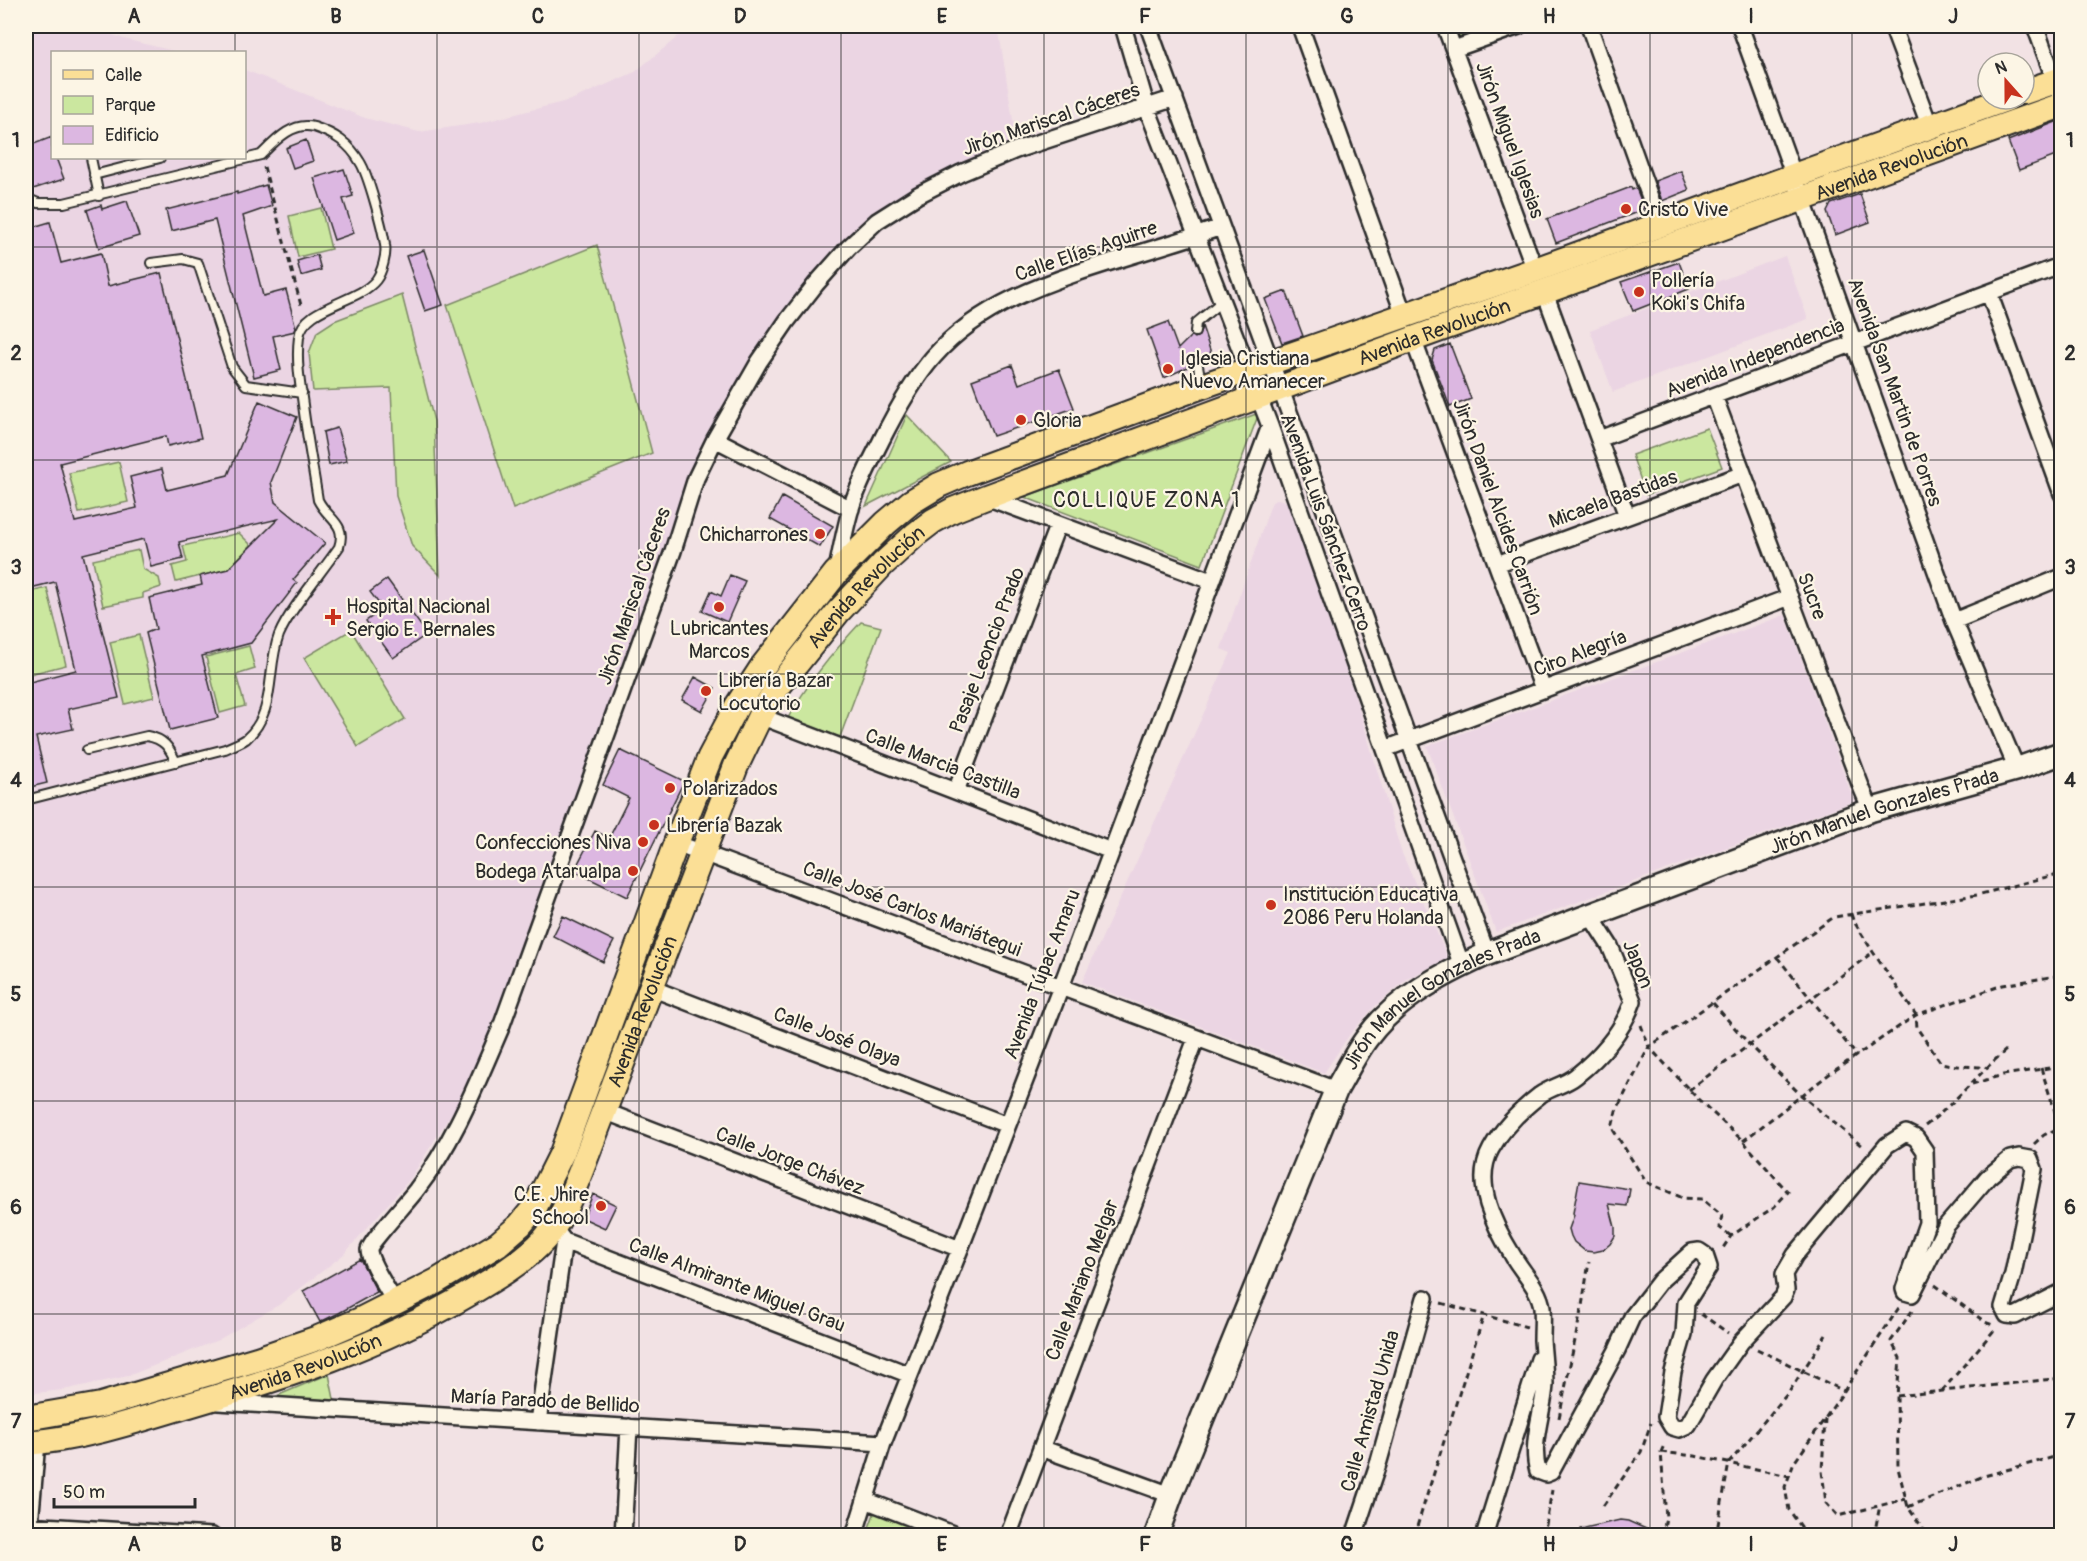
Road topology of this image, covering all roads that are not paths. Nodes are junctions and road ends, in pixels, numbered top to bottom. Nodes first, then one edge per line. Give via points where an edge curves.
1 (1123, 26) edge
2 (1148, 26) edge
3 (1300, 26) edge
4 (1445, 26) edge
5 (1519, 26) edge
6 (1589, 26) edge
7 (1740, 26) edge
8 (1892, 26) edge
9 (2035, 26) edge
10 (1454, 49) junction
11 (2059, 87) edge
12 (2036, 90) edge
13 (1175, 98) junction
14 (2061, 105) edge
15 (1147, 108) junction
16 (1976, 110) edge
17 (1930, 127) junction
18 (246, 158) edge
19 (91, 159) edge
20 (156, 159) edge
21 (242, 159) edge
22 (94, 175) junction
23 (1800, 186) junction
24 (99, 196) junction
25 (26, 198) edge
26 (1659, 225) junction
27 (1221, 227) junction
28 (1195, 236) junction
29 (151, 263) dead end
30 (2061, 265) edge
31 (1535, 270) junction
32 (1989, 292) junction
33 (1545, 293) junction
34 (1221, 302) junction
35 (1404, 315) junction
36 (1196, 332) dead end
37 (1413, 339) junction
38 (1855, 343) junction
39 (1197, 360) dead end
40 (1271, 362) junction
41 (1248, 370) junction
42 (1202, 386) junction
43 (1281, 389) junction
44 (302, 393) junction
45 (1714, 396) junction
46 (1259, 397) junction
47 (1270, 426) junction
48 (715, 439) junction
49 (1599, 440) junction
50 (1743, 474) junction
51 (2061, 494) edge
52 (986, 497) junction
53 (851, 509) junction
54 (1628, 516) junction
55 (1058, 524) junction
56 (1497, 564) junction
57 (836, 573) junction
58 (2061, 577) edge
59 (1211, 581) junction
60 (1790, 597) junction
61 (1954, 621) junction
62 (1543, 689) junction
63 (760, 716) junction
64 (1409, 739) junction
65 (1385, 749) junction
66 (87, 750) dead end
67 (2061, 753) edge
68 (176, 762) junction
69 (2017, 769) junction
70 (2061, 769) edge
71 (956, 791) junction
72 (26, 800) edge
73 (1872, 810) junction
74 (676, 843) junction
75 (1111, 851) junction
76 (703, 853) junction
77 (1590, 915) junction
78 (1487, 954) junction
79 (1462, 966) junction
80 (1060, 987) junction
81 (651, 988) junction
82 (1196, 1039) junction
83 (1336, 1090) junction
84 (604, 1111) junction
85 (1007, 1125) junction
86 (559, 1234) junction
87 (960, 1249) junction
88 (2061, 1292) edge
89 (1425, 1298) road end
90 (395, 1303) junction
91 (1543, 1348) junction
92 (910, 1375) junction
93 (205, 1401) junction
94 (26, 1418) edge
95 (538, 1422) junction
96 (628, 1427) junction
97 (31, 1442) edge
98 (883, 1443) junction
99 (1041, 1448) junction
100 (1171, 1495) junction
101 (865, 1500) junction
102 (28, 1529) edge
103 (212, 1536) edge
104 (623, 1536) edge
105 (854, 1536) edge
106 (958, 1536) edge
107 (1008, 1536) edge
108 (1156, 1536) edge
109 (1354, 1536) edge
110 (1484, 1536) edge

1 - 15 street, Avenida Luis Sánchez Cerro
2 - 13 street, Avenida Luis Sánchez Cerro
3 - 35 street
4 - 10 street, Jirón Miguel Iglesias
5 - 10 street
6 - 26 street
7 - 23 street, Avenida San Martin de Porres
8 - 17 street
9 - 11 street
10 - 31 street, Jirón Miguel Iglesias
11 - 12 main road
13 - 15 street, Jirón Mariscal Cáceres
13 - 27 street, Avenida Luis Sánchez Cerro
14 - 23 main road, Avenida Revolución
15 - 28 street, Avenida Luis Sánchez Cerro
15 - 48 street, Jirón Mariscal Cáceres via 1026,146 961,173 877,221 848,248 787,321
16 - 17 main road, Avenida Revolución
17 - 23 main road, Avenida Revolución
18 - 44 lane via 261,154 285,132 308,125 332,133 361,163 386,247 376,280 305,322 299,334
19 - 22 lane
20 - 22 lane
21 - 24 lane
22 - 24 lane
23 - 26 main road, Avenida Revolución
23 - 33 main road, Avenida Revolución
23 - 38 street, Avenida San Martin de Porres
24 - 25 lane via 64,204 38,203
26 - 31 main road, Avenida Revolución
27 - 28 street, Calle Elías Aguirre
27 - 40 street, Avenida Luis Sánchez Cerro
28 - 34 street, Avenida Luis Sánchez Cerro
28 - 53 street, Calle Elías Aguirre via 1052,282 983,315 949,340 909,389
29 - 44 lane via 183,259 198,263 239,378 246,385
30 - 32 street, Avenida Independencia
31 - 35 main road, Avenida Revolución
32 - 38 street, Avenida Independencia
32 - 51 street
33 - 37 main road, Avenida Revolución
33 - 49 street
34 - 36 lane via 1196,323
34 - 41 street, Avenida Luis Sánchez Cerro
35 - 40 main road, Avenida Revolución
37 - 43 main road, Avenida Revolución
37 - 56 street, Jirón Daniel Alcides Carrión
38 - 45 street, Avenida Independencia
38 - 61 street, Avenida San Martin de Porres
39 - 42 lane
40 - 41 main road, Avenida Revolución
40 - 43 street, Avenida Luis Sánchez Cerro
41 - 42 main road, Avenida Revolución
41 - 46 street, Avenida Luis Sánchez Cerro
42 - 57 main road, Avenida Revolución via 939,485 886,523
43 - 46 main road, Avenida Revolución
43 - 64 street, Avenida Luis Sánchez Cerro
44 - 68 lane via 318,500 343,536 280,634 261,721 245,740
45 - 49 street, Avenida Independencia
45 - 50 street, Sucre
46 - 47 street, Avenida Luis Sánchez Cerro
46 - 52 main road, Avenida Revolución
47 - 59 street, Avenida Túpac Amaru
47 - 65 street, Avenida Luis Sánchez Cerro
48 - 53 street
48 - 90 street, Jirón Mariscal Cáceres via 696,478 674,551 500,1030 441,1153 369,1248
49 - 54 street
50 - 54 street, Micaela Bastidas
50 - 60 street, Sucre
52 - 55 street
52 - 63 main road, Avenida Revolución via 933,521 883,564 813,642
53 - 57 street, Calle Elías Aguirre
54 - 56 street, Micaela Bastidas
55 - 59 street
55 - 71 street, Pasaje Leoncio Prado
56 - 62 street, Jirón Daniel Alcides Carrión
57 - 74 main road, Avenida Revolución via 784,637 736,706 710,757
58 - 61 street
59 - 75 street, Avenida Túpac Amaru
60 - 62 street, Ciro Alegría
60 - 73 street, Sucre
61 - 69 street, Avenida San Martin de Porres
62 - 64 street, Ciro Alegría
63 - 71 street, Calle Marcia Castilla
63 - 76 main road, Avenida Revolución
64 - 65 street, Ciro Alegría
64 - 78 street, Avenida Luis Sánchez Cerro
65 - 79 street, Avenida Luis Sánchez Cerro
66 - 68 lane via 147,735 168,745
67 - 69 street
68 - 72 lane
69 - 70 street
69 - 73 street, Jirón Manuel Gonzales Prada
71 - 75 street, Calle Marcia Castilla
73 - 77 street, Jirón Manuel Gonzales Prada
74 - 76 street, Calle José Carlos Mariátegui
74 - 90 main road, Avenida Revolución via 566,1143 535,1207 498,1244
75 - 80 street, Avenida Túpac Amaru
76 - 80 street, Calle José Carlos Mariátegui
76 - 81 main road, Avenida Revolución
77 - 78 street, Jirón Manuel Gonzales Prada
77 - 91 street, Japon via 1610,946 1633,1001 1627,1020 1577,1076 1541,1094 1510,1123 1490,1150 1485,1168 1490,1209 1512,1256 1542,1305
78 - 79 street, Jirón Manuel Gonzales Prada
79 - 83 street, Jirón Manuel Gonzales Prada via 1382,1019
80 - 82 street, Calle José Carlos Mariátegui
80 - 85 street, Avenida Túpac Amaru
81 - 84 main road, Avenida Revolución
81 - 85 street, Calle José Olaya
82 - 83 street, Calle José Carlos Mariátegui
82 - 99 street, Calle Mariano Melgar
83 - 100 street, Jirón Manuel Gonzales Prada
84 - 86 main road, Avenida Revolución via 567,1203
84 - 87 street, Calle Jorge Chávez
85 - 87 street, Avenida Túpac Amaru
86 - 92 street, Calle Almirante Miguel Grau
86 - 93 main road, Avenida Revolución via 538,1245 516,1265 413,1324 336,1358
86 - 95 street
87 - 92 street, Avenida Túpac Amaru
88 - 91 street, Japon via 2015,1316 2004,1312 2034,1169 2030,1160 2019,1157 2010,1159 1988,1177 1947,1226 1913,1298 1904,1289 1928,1222 1925,1151 1916,1138 1906,1133 1876,1157 1795,1255 1784,1274 1783,1297 1741,1342 1688,1425 1672,1427 1666,1417 1684,1334 1686,1303 1709,1267 1699,1251 1692,1252 1660,1281 1632,1317 1551,1472 1541,1473 1536,1462 1545,1385
89 - 109 street, Calle Amistad Unida
90 - 94 main road, Avenida Revolución via 318,1338 257,1359 101,1405
91 - 110 street
92 - 98 street, Avenida Túpac Amaru
93 - 95 street, María Parado de Bellido
93 - 97 main road, Avenida Revolución via 78,1435
95 - 96 street, María Parado de Bellido
96 - 98 street, María Parado de Bellido
96 - 104 street
97 - 102 street
98 - 101 street, Avenida Túpac Amaru
99 - 100 street
99 - 107 street, Calle Mariano Melgar
100 - 108 street, Jirón Manuel Gonzales Prada
101 - 105 street, Avenida Túpac Amaru
101 - 106 street
102 - 103 street

